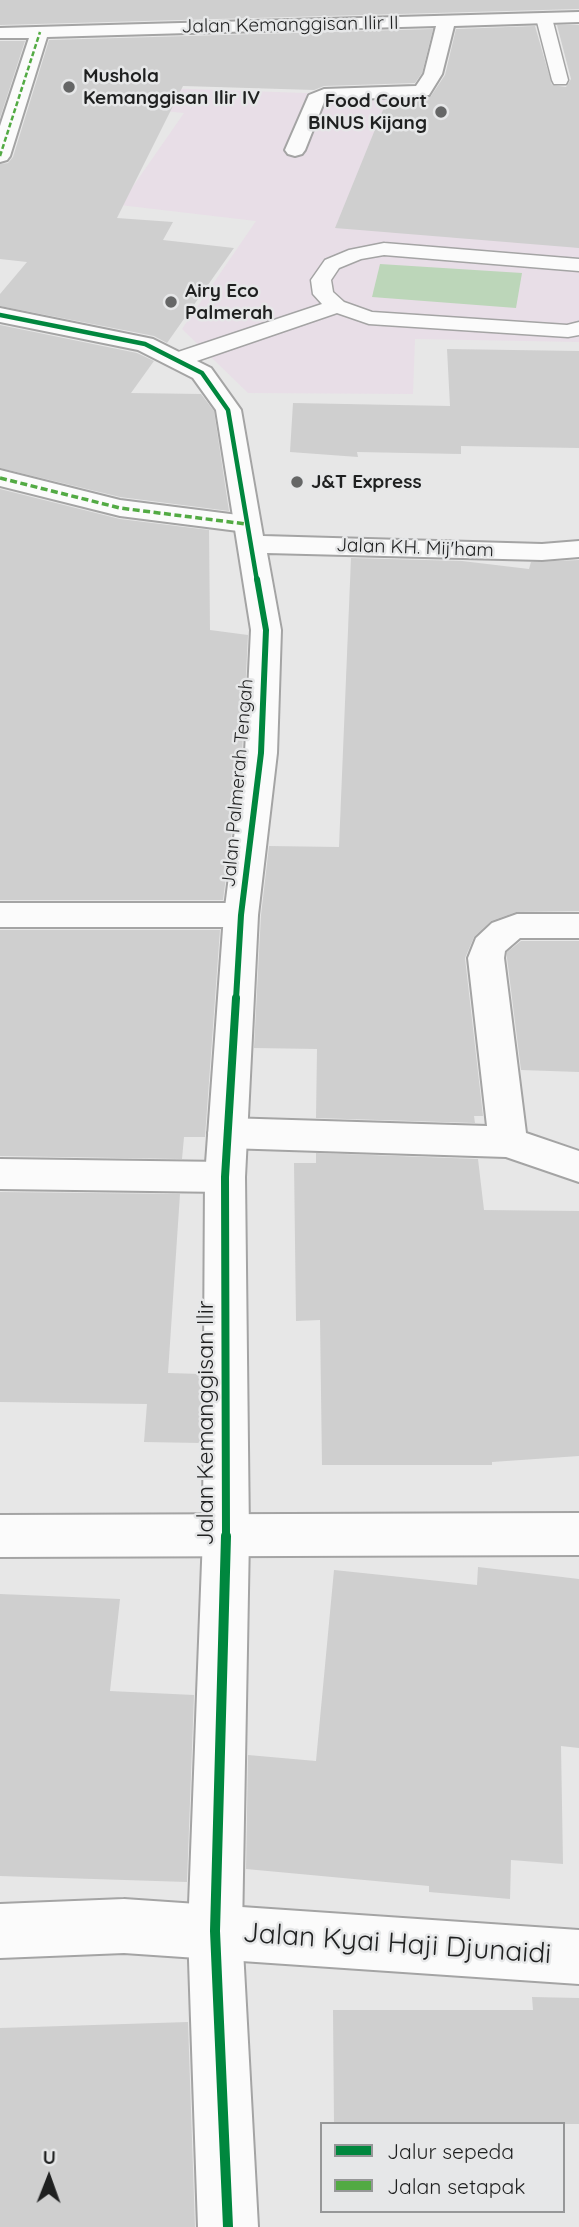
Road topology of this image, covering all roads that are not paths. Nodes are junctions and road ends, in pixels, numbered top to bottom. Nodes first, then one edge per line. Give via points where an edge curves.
1 (579, 17) edge
2 (544, 18) junction
3 (446, 21) junction
4 (40, 32) junction
5 (0, 33) edge
6 (559, 80) dead end
7 (295, 150) dead end
8 (0, 156) edge
9 (579, 265) edge
10 (337, 306) junction
11 (0, 315) edge
12 (579, 328) edge
13 (177, 360) junction
14 (0, 478) edge
15 (249, 534) junction
16 (579, 549) edge
17 (0, 915) edge
18 (241, 915) junction
19 (579, 926) edge
20 (227, 1133) junction
21 (509, 1142) junction
22 (579, 1167) edge
23 (0, 1174) edge
24 (225, 1177) junction
25 (579, 1534) edge
26 (0, 1536) edge
27 (226, 1536) junction
28 (0, 1931) edge
29 (215, 1931) junction
30 (579, 1957) edge
31 (228, 2227) edge

1 - 2 street, Jalan Kemanggisan Ilir II
2 - 3 street, Jalan Kemanggisan Ilir II
2 - 6 lane
3 - 4 street, Jalan Kemanggisan Ilir II
3 - 7 street via 433,74 422,91 324,95 316,99
4 - 5 street, Jalan Kemanggisan Ilir II
4 - 8 street
9 - 10 lane via 384,249 332,264 321,280 323,294
10 - 12 lane via 369,318 568,331
10 - 13 lane
11 - 13 street, Jalan Palmerah Tengah via 145,344
13 - 15 street, Jalan Palmerah Tengah via 202,373 228,410
14 - 15 street, Jalan KH. Mij'ham
15 - 16 street, Jalan KH. Mij'ham via 542,552
15 - 18 street, Jalan Palmerah Tengah via 266,630 261,753
17 - 18 street
18 - 20 street, Jalan Kemanggisan Ilir
19 - 21 street via 517,926 504,931 488,947
20 - 21 street
20 - 24 street, Jalan Kemanggisan Ilir
21 - 22 street
23 - 24 street
24 - 27 street, Jalan Kemanggisan Ilir
25 - 27 street
26 - 27 street
27 - 29 street, Jalan Kemanggisan Ilir
28 - 29 street, Jalan Kyai Haji Djunaidi via 124,1926
29 - 30 street, Jalan Kyai Haji Djunaidi
29 - 31 street, Jalan Kemanggisan Ilir

